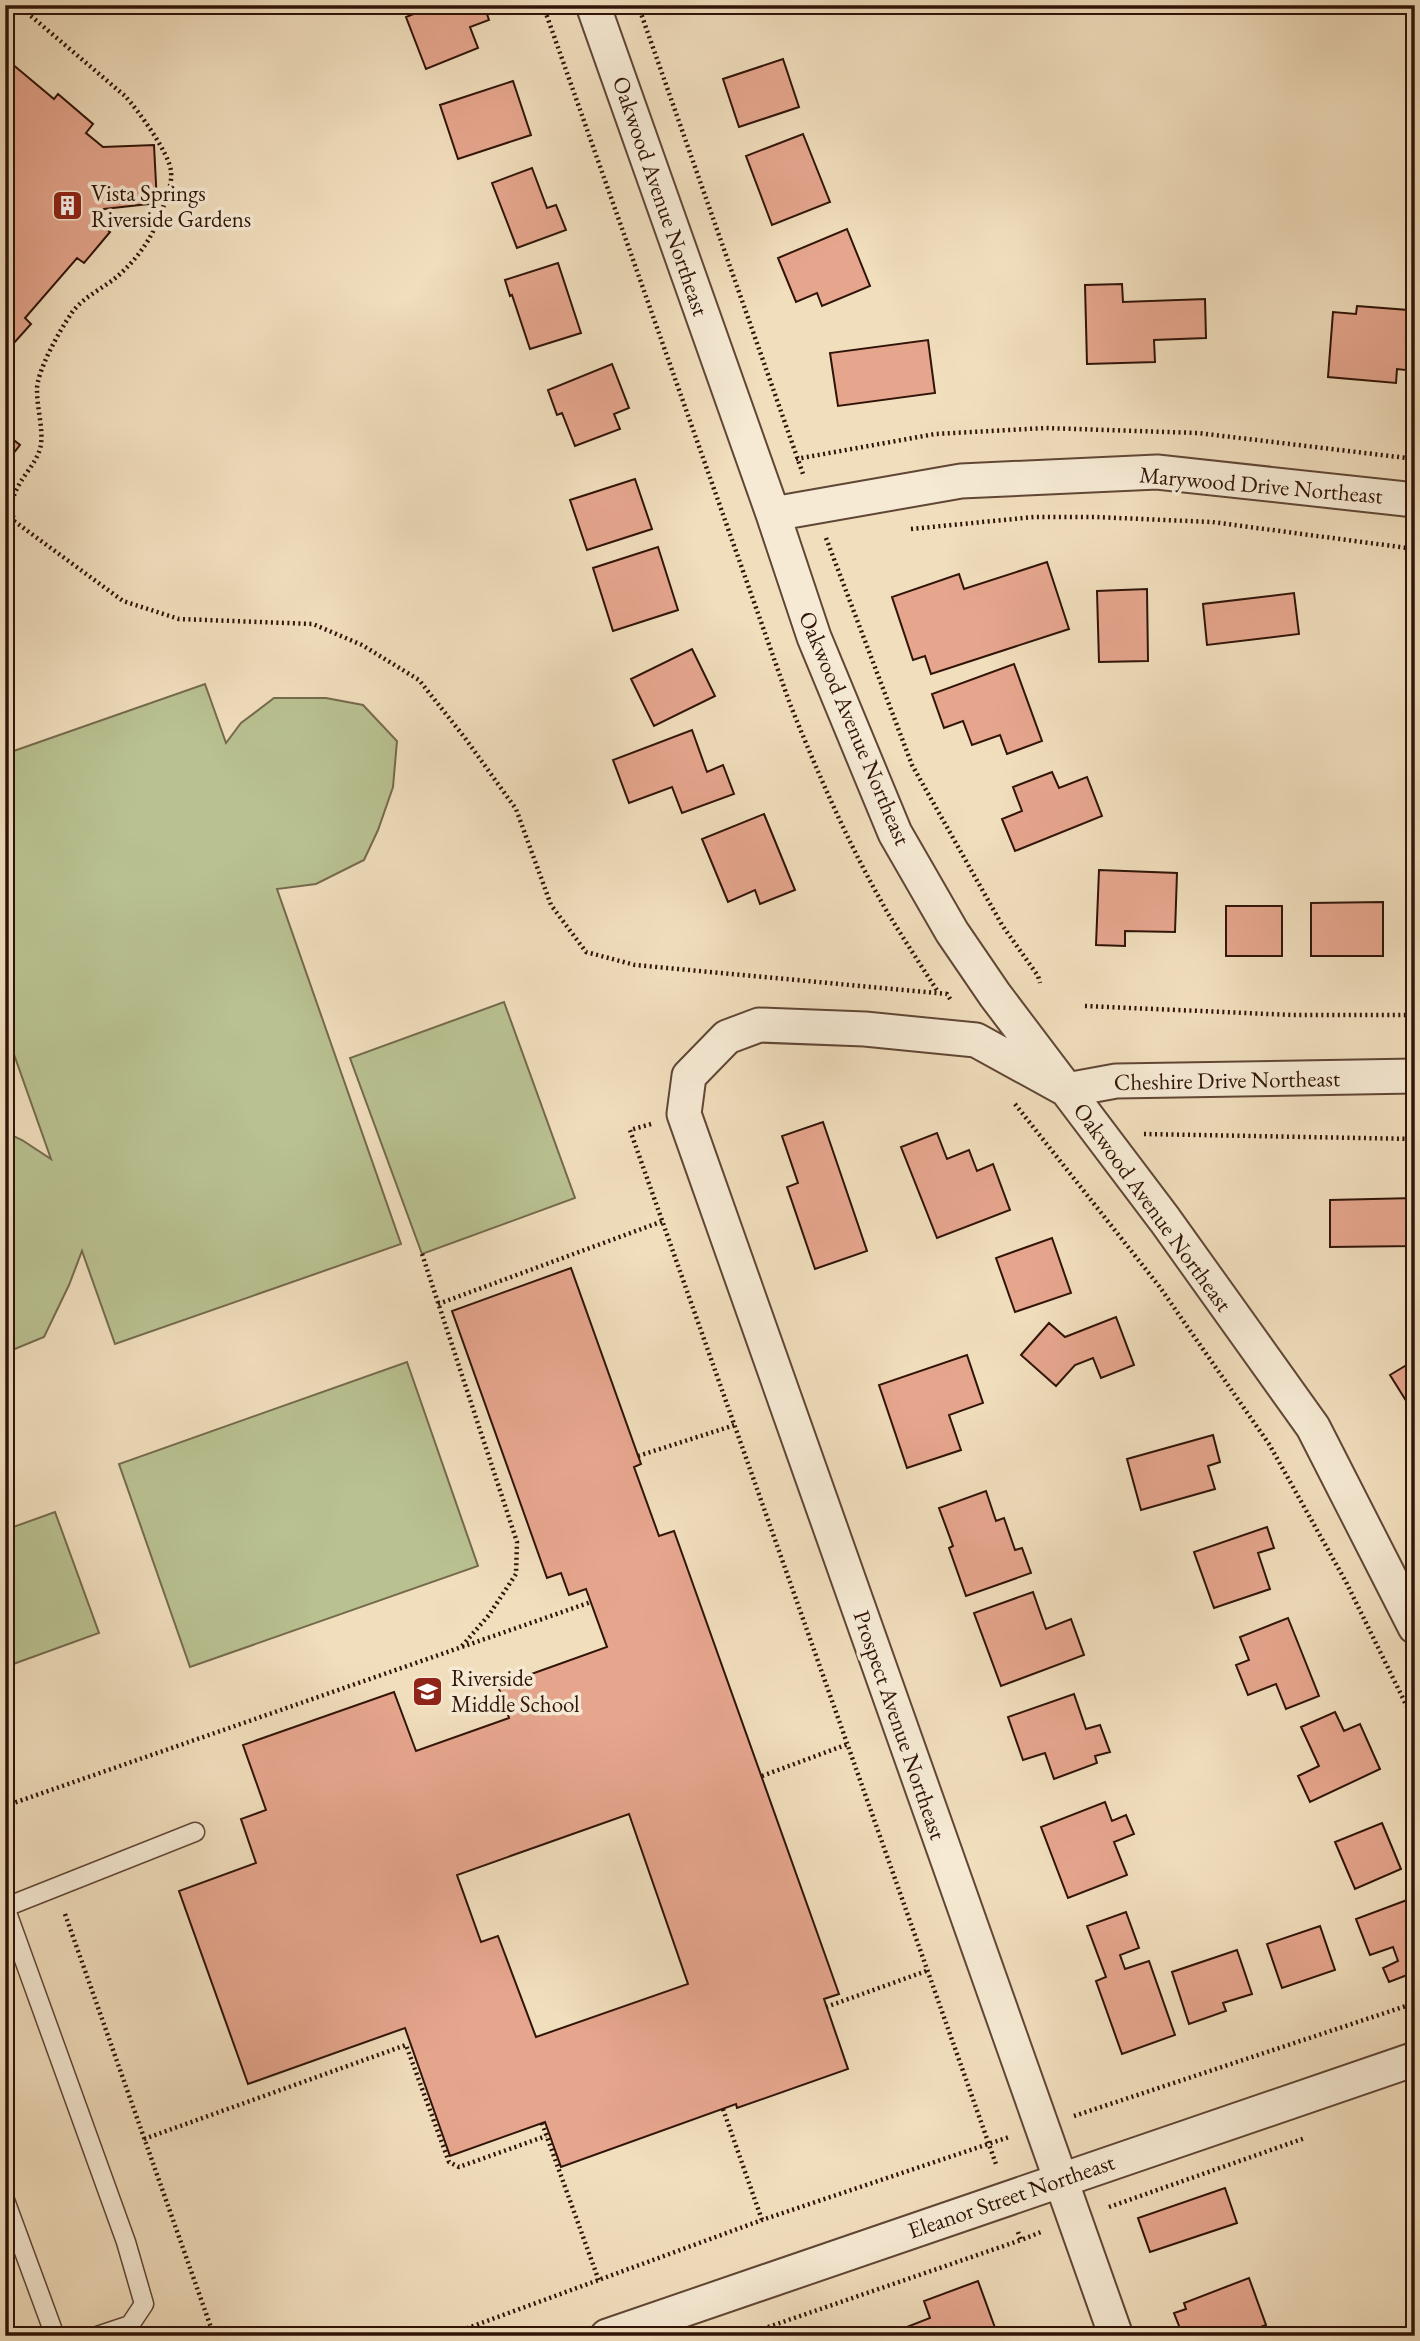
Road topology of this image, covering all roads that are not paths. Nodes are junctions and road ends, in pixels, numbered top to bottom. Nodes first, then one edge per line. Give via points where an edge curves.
1 (593, 5) edge
2 (1415, 500) edge
3 (773, 514) junction
4 (1415, 1076) edge
5 (1067, 1090) junction
6 (1415, 1627) edge
7 (195, 1832) dead end
8 (6, 1907) edge
9 (1415, 2059) edge
10 (1061, 2179) junction
11 (5, 2200) edge
12 (54, 2336) edge
13 (97, 2336) edge
14 (607, 2336) edge
15 (1116, 2336) edge

1 - 3 street, Oakwood Avenue Northeast
2 - 3 street, Marywood Drive Northeast via 1157,472 961,481
3 - 5 street, Oakwood Avenue Northeast via 814,637 895,833 952,932
4 - 5 street, Cheshire Drive Northeast via 1116,1081
5 - 6 street, Oakwood Avenue Northeast via 1313,1427
5 - 10 street, Prospect Avenue Northeast via 976,1040 759,1025 727,1037 689,1076 684,1114
7 - 8 lane
8 - 13 lane via 144,2304 130,2325
9 - 10 street, Eleanor Street Northeast
10 - 14 street, Eleanor Street Northeast
10 - 15 street, Prospect Avenue Northeast
11 - 12 lane

